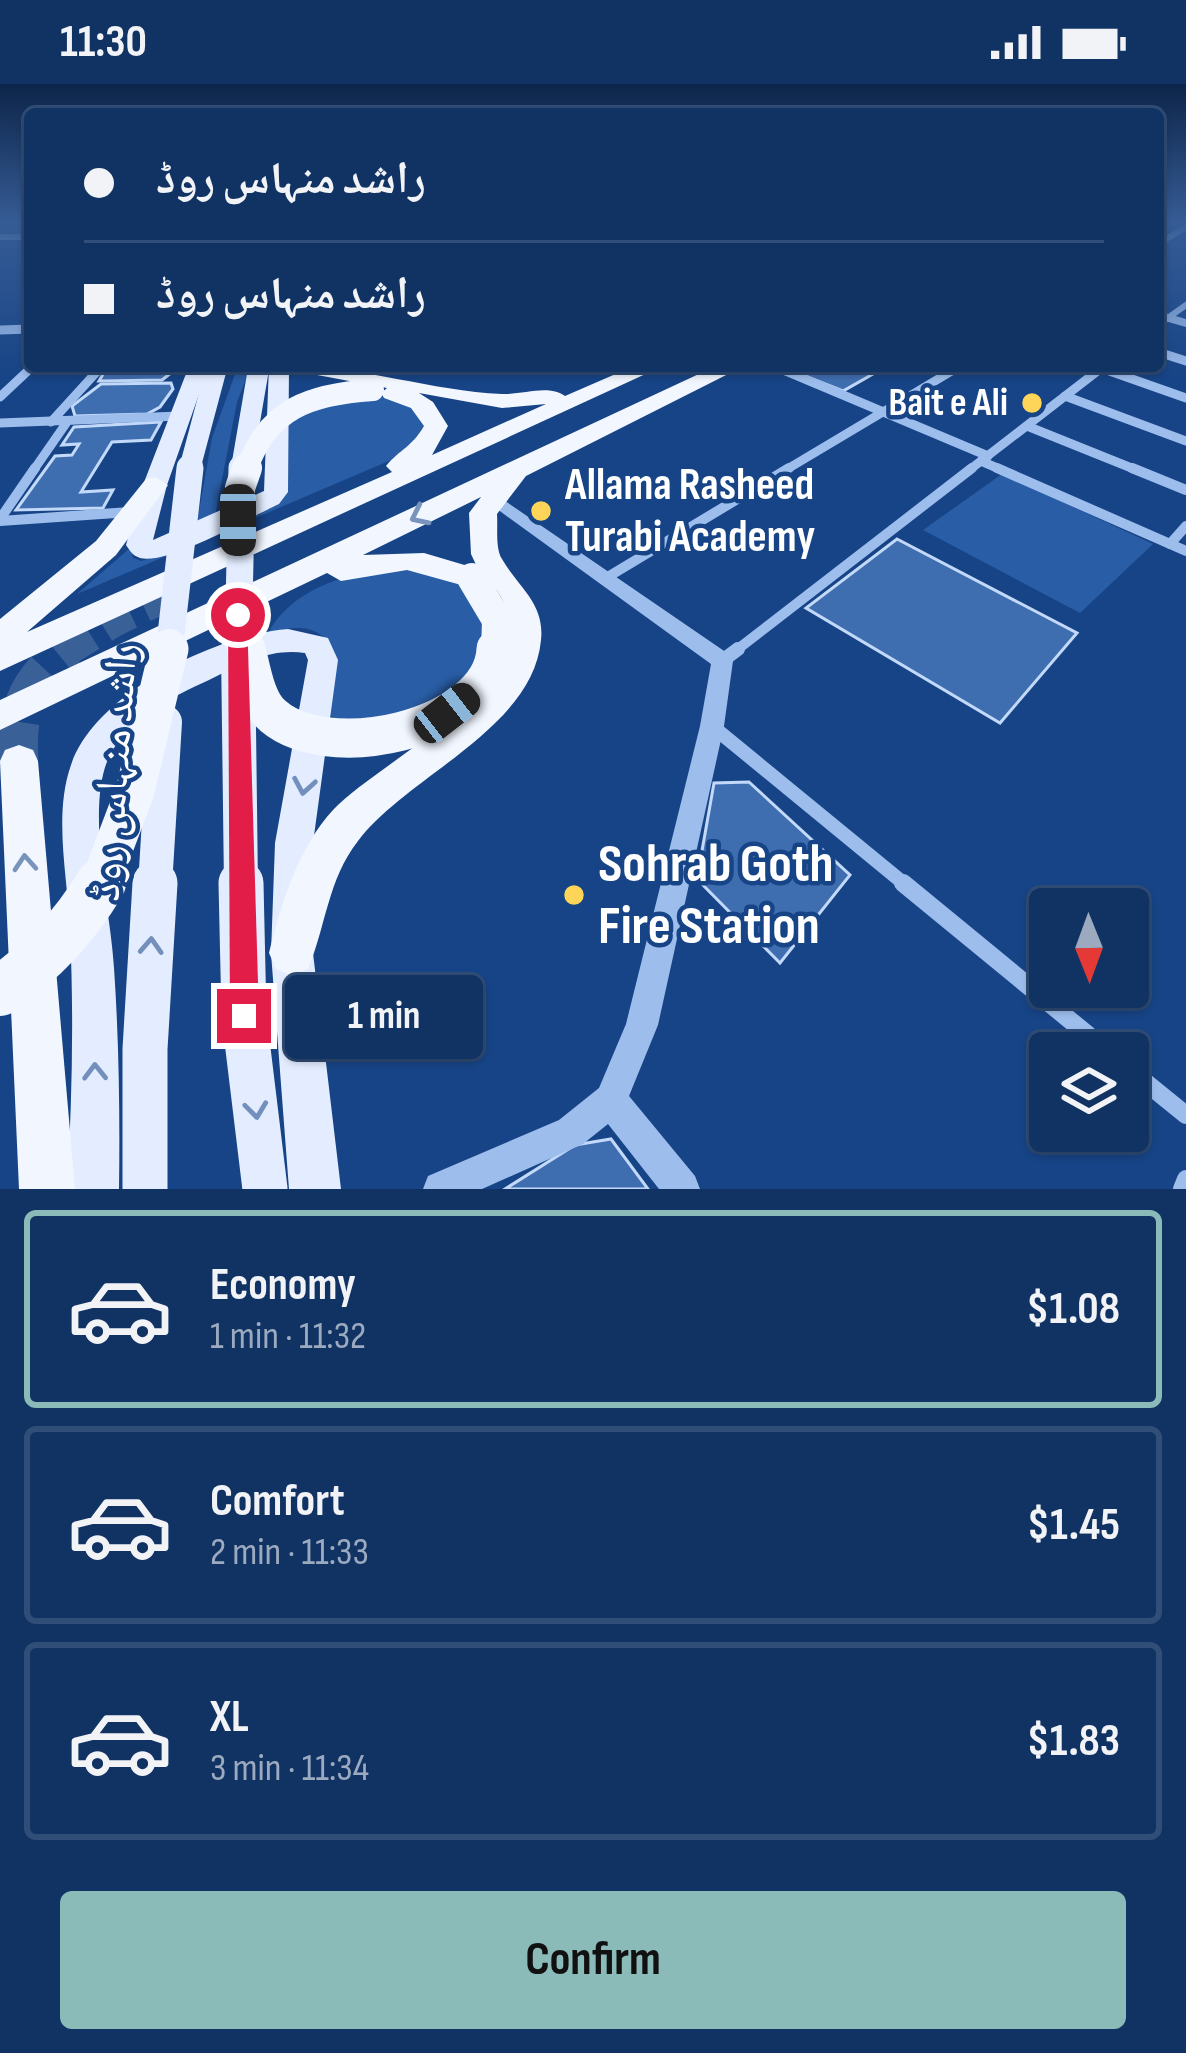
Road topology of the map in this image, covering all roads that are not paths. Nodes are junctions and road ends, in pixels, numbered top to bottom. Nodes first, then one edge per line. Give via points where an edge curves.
1 (27, 372) edge
2 (97, 372) edge
3 (197, 372) edge
4 (215, 372) edge
5 (258, 372) edge
6 (280, 372) edge
7 (337, 372) edge
8 (637, 372) edge
9 (638, 372) edge
10 (666, 372) edge
11 (720, 372) edge
12 (788, 372) edge
13 (951, 372) edge
14 (1096, 372) edge
15 (1116, 372) edge
16 (1065, 396) junction
17 (0, 398) edge
18 (1186, 398) edge
19 (887, 413) junction
20 (180, 416) junction
21 (51, 422) junction
22 (67, 422) junction
23 (0, 423) edge
24 (1027, 426) junction
25 (1186, 441) edge
26 (985, 459) junction
27 (527, 462) junction
28 (155, 485) junction
29 (240, 488) junction
30 (1186, 490) edge
31 (492, 497) junction
32 (137, 511) junction
33 (0, 520) edge
34 (292, 526) junction
35 (1186, 526) edge
36 (1170, 544) junction
37 (1186, 551) edge
38 (606, 578) junction
39 (185, 588) tunnel mouth
40 (222, 616) junction
41 (0, 638) edge
42 (170, 644) junction
43 (0, 658) edge
44 (722, 661) junction
45 (83, 676) junction
46 (0, 716) edge
47 (712, 726) junction
48 (9, 744) edge
49 (292, 953) junction
50 (0, 991) edge
51 (1084, 1032) edge
52 (1149, 1085) edge
53 (611, 1100) junction
54 (1186, 1115) edge
55 (1186, 1179) edge
56 (47, 1189) edge
57 (93, 1189) edge
58 (145, 1189) edge
59 (265, 1189) edge
60 (315, 1189) edge
61 (441, 1189) edge
62 (682, 1189) edge
63 (1182, 1189) edge

1 - 17 street
2 - 21 street
3 - 20 main road
4 - 42 main road, راشد منہاس روڈ, bridge via 179,532
5 - 29 main road, bridge
6 - 28 main road via 271,500 144,550
7 - 8 highway via 502,400 560,396
9 - 34 highway
10 - 39 highway
11 - 27 highway
12 - 19 street
13 - 19 street
14 - 16 street
15 - 18 street
16 - 24 street
16 - 25 street
19 - 26 street
19 - 38 street
20 - 22 street
20 - 28 main road
21 - 22 street
21 - 23 street
22 - 33 street
24 - 26 street
24 - 30 street
26 - 36 street
26 - 44 street
27 - 31 highway
27 -> 40 highway
28 - 32 highway
29 - 34 highway, bridge via 252,446 275,416 318,396 373,390 417,400 432,413 432,439 402,465
29 - 40 main road, bridge
31 - 38 street
31 - 49 highway via 483,513 487,558 517,595 524,657 479,718 342,827 305,898
32 - 33 street
32 - 41 highway via 64,587
34 - 43 highway
35 - 36 street
36 - 37 street
38 - 44 street
40 - 40 highway, bridge via 266,710 321,739 370,740 447,713 475,691 501,640 500,614 472,578 445,565 369,561
40 - 45 highway
40 -> 59 main road, bridge via 244,1016
42 - 50 highway, bridge via 112,868 58,947
58 -> 42 main road, راشد منہاس روڈ, bridge via 145,1049
44 - 47 street
45 - 46 highway
45 - 48 highway
47 - 51 street
47 - 53 street via 642,1025
56 -> 48 highway
57 -> 49 main road via 88,764 132,706 279,639 317,646 323,660 294,843
49 - 60 main road
52 - 54 street
53 - 61 street via 571,1132
53 - 62 street
55 - 63 street

